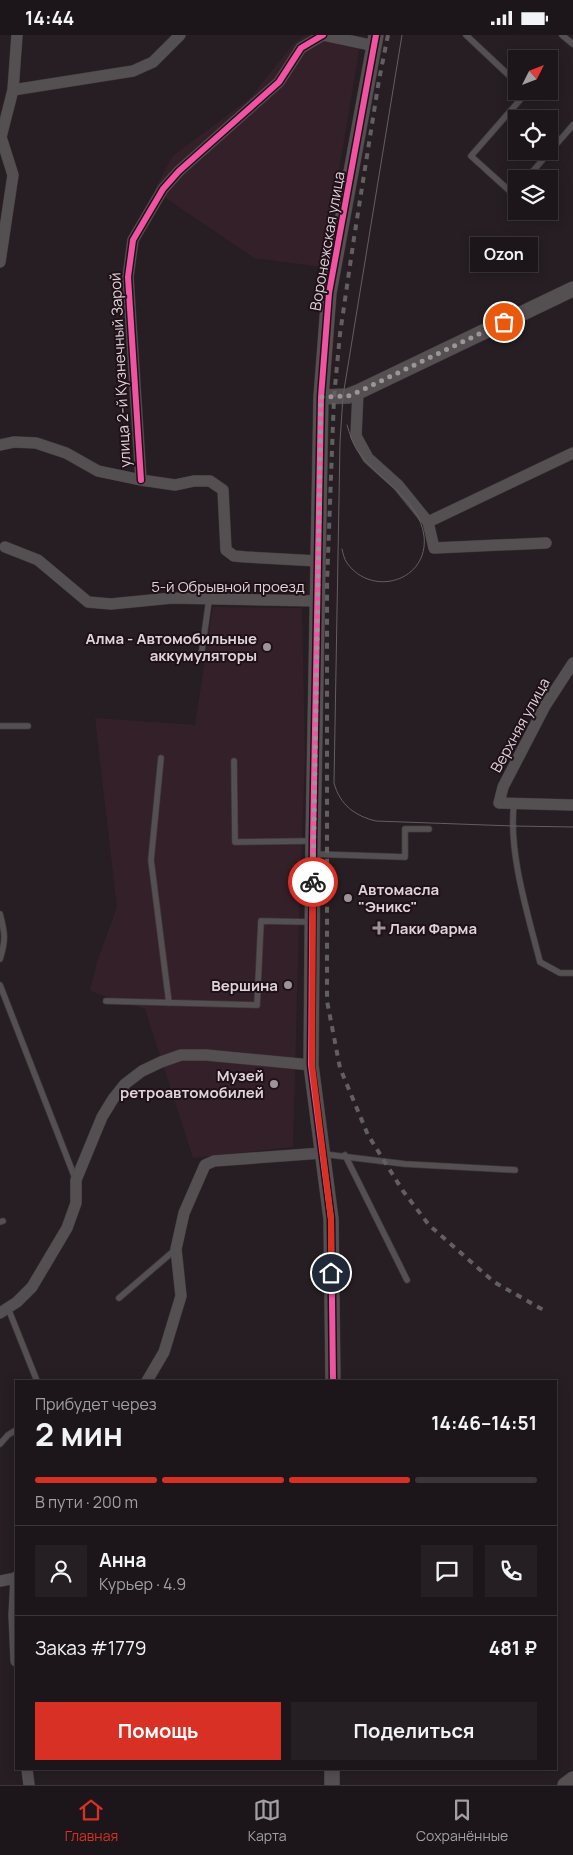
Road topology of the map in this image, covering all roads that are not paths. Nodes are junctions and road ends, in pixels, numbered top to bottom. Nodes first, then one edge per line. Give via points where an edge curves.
1 (17, 35) edge
2 (180, 35) edge
3 (323, 35) edge
4 (466, 35) edge
5 (562, 35) edge
6 (376, 40) edge
7 (573, 44) edge
8 (508, 74) edge
9 (13, 90) junction
10 (521, 100) edge
11 (573, 125) edge
12 (534, 170) edge
13 (508, 190) edge
14 (0, 262) edge
15 (573, 289) edge
16 (358, 392) junction
17 (321, 397) junction
18 (0, 445) edge
19 (573, 453) edge
20 (141, 480) junction
21 (428, 521) junction
22 (546, 543) dead end
23 (5, 547) dead end
24 (318, 561) junction
25 (209, 600) junction
26 (318, 601) junction
27 (201, 657) dead end
28 (573, 663) edge
29 (0, 727) edge
30 (28, 727) dead end
31 (161, 758) dead end
32 (234, 761) dead end
33 (514, 804) junction
34 (573, 805) edge
35 (429, 829) dead end
36 (313, 847) junction
37 (0, 914) edge
38 (312, 921) junction
39 (0, 959) edge
40 (573, 973) edge
41 (0, 985) edge
42 (106, 1001) dead end
43 (169, 1003) junction
44 (312, 1065) junction
45 (322, 1153) junction
46 (345, 1155) junction
47 (515, 1170) dead end
48 (76, 1180) junction
49 (176, 1249) junction
50 (407, 1280) dead end
51 (119, 1298) dead end
52 (4, 1311) edge
53 (37, 1380) edge
54 (148, 1380) edge
55 (333, 1380) edge
56 (15, 1431) edge
57 (0, 1445) edge
58 (15, 1578) edge
59 (0, 1581) edge
60 (15, 1596) edge
61 (15, 1644) edge
62 (27, 1770) edge
63 (332, 1770) edge
64 (573, 1779) edge
65 (29, 1785) edge
66 (332, 1785) edge
67 (564, 1785) edge

1 - 9 street
2 - 9 street via 153,62 133,71
3 - 6 street, улица 2-й Кузнечный Зарой
3 - 20 street, улица 2-й Кузнечный Зарой via 301,48 279,82 179,171 163,189 133,240 128,277
4 - 8 lane
5 - 7 lane
6 - 17 street, Воронежская улица via 329,293
9 - 14 street via 1,137 13,175
10 - 13 lane via 471,157
11 - 12 lane
15 - 16 street
16 - 17 street via 348,396
16 - 21 street via 356,436 368,459 398,485
17 - 24 street, Воронежская улица
18 - 20 street, улица 2-й Кузнечный Зарой via 36,443 66,453 98,471
19 - 21 street
20 - 24 street, улица 2-й Кузнечный Зарой via 175,485 210,481 223,490 226,550 234,556
21 - 22 street via 434,548
23 - 25 street, 5-й Обрывной проезд via 38,560 88,602 111,604 172,598
24 - 26 street, Воронежская улица
25 - 26 street, 5-й Обрывной проезд
25 - 27 lane
26 - 36 street, Воронежская улица
28 - 33 street, Верхняя улица via 545,706 503,787 499,803
29 - 30 lane
31 - 43 lane via 152,861
32 - 36 lane via 235,842
33 - 34 street
33 - 40 lane via 515,855 540,962 560,973
35 - 36 lane via 405,829 405,857
36 - 38 street, Воронежская улица
37 - 39 lane via 5,943
38 - 43 lane via 261,921 257,1005
38 - 44 street, Воронежская улица
41 - 48 lane
42 - 43 lane
44 - 45 street, Воронежская улица
44 - 48 street via 181,1055 148,1068 125,1084 113,1099 102,1117
45 - 46 lane
45 - 49 street via 214,1161 205,1165 184,1213
45 - 55 street, Воронежская улица via 331,1219
46 - 47 lane via 405,1164
46 - 50 lane
48 - 52 street via 76,1203 67,1228 32,1287
49 - 51 lane
49 - 54 street via 181,1296 164,1352
52 - 53 lane
56 - 57 lane
58 - 59 street
60 - 61 street
62 - 65 street
63 - 66 street
64 - 67 street

